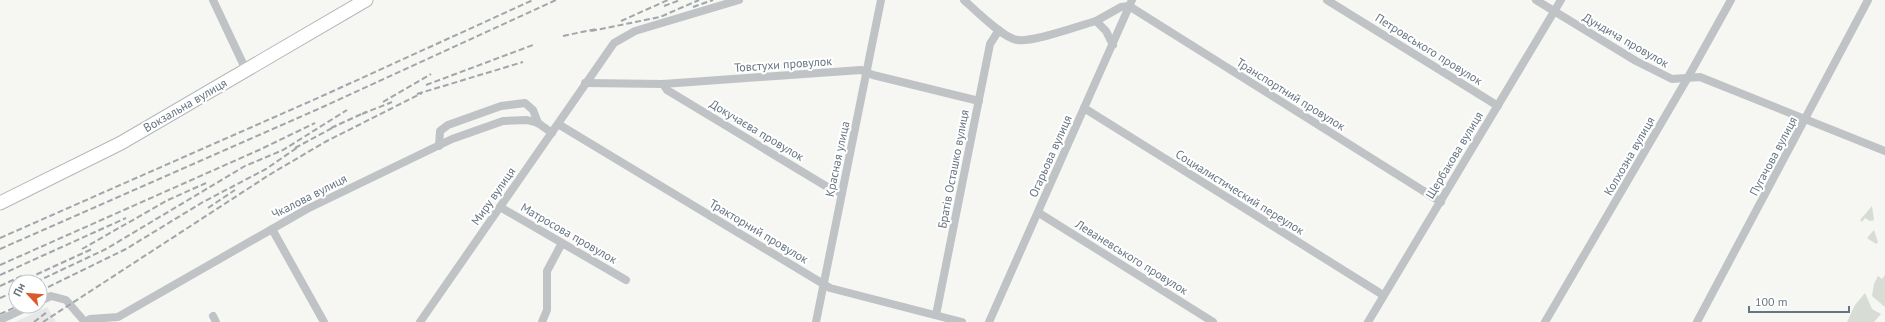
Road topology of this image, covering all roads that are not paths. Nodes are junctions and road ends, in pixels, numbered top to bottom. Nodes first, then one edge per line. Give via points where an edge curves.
1 (213, 0) edge
2 (739, 0) edge
3 (881, 0) edge
4 (964, 0) edge
5 (1327, 0) edge
6 (1536, 0) edge
7 (1561, 0) edge
8 (1731, 0) edge
9 (1868, 0) edge
10 (359, 2) edge
11 (1131, 3) edge
12 (1555, 12) junction
13 (1096, 21) junction
14 (999, 30) junction
15 (1113, 45) junction
16 (246, 70) junction
17 (867, 72) junction
18 (1687, 80) junction
19 (585, 83) junction
20 (663, 84) junction
21 (979, 101) junction
22 (1498, 106) junction
23 (1084, 108) junction
24 (1806, 119) junction
25 (538, 123) junction
26 (558, 124) junction
27 (552, 133) junction
28 (439, 146) junction
29 (1885, 151) edge
30 (842, 192) junction
31 (0, 202) edge
32 (1440, 202) junction
33 (500, 207) junction
34 (1039, 212) junction
35 (272, 228) junction
36 (562, 243) junction
37 (626, 280) dead end
38 (824, 285) junction
39 (1383, 296) junction
40 (48, 297) edge
41 (13, 314) edge
42 (936, 315) junction
43 (0, 320) edge
44 (100, 320) edge
45 (85, 322) edge
46 (324, 322) edge
47 (420, 322) edge
48 (542, 322) edge
49 (816, 322) edge
50 (962, 322) edge
51 (989, 322) edge
52 (1213, 322) edge
53 (1368, 322) edge
54 (1545, 322) edge
55 (1697, 322) edge

1 - 16 street
2 - 19 street, Миру вулиця via 623,36 614,43
3 - 17 street, Красная улица
4 - 14 street
5 - 22 street, Петровського провулок
6 - 12 street, Дундича провулок
7 - 12 street, Щербакова вулиця
8 - 18 street, Колхозна вулиця
9 - 24 street, Пугачова вулиця
10 - 16 main road, Вокзальна вулиця
11 - 13 street
11 - 15 street, Огарьова вулиця
11 - 32 street, Транспортний провулок
12 - 18 street, Дундича провулок via 1636,61 1672,79
12 - 22 street, Щербакова вулиця
13 - 14 street via 1018,40
13 - 15 street via 1106,31
14 - 21 street, Братів Осташко вулиця via 990,44
15 - 23 street, Огарьова вулиця
16 - 31 main road, Вокзальна вулиця via 121,143
17 - 20 street, Товстухи провулок via 861,70
17 - 21 street, Товстухи провулок
17 - 30 street, Красная улица
18 - 24 street, Дундича провулок via 1700,77
18 - 54 street, Колхозна вулиця
19 - 20 street, Товстухи провулок
19 - 26 street, Миру вулиця
20 - 30 street, Докучаєва провулок via 667,90 827,187
21 - 42 street, Братів Осташко вулиця
22 - 32 street, Щербакова вулиця
23 - 34 street, Огарьова вулиця
23 - 39 street, Социалистический переулок
24 - 29 street, Дундича провулок
24 - 55 street, Пугачова вулиця
25 - 27 street, Чкалова вулиця
25 - 28 street, Чкалова вулиця via 527,120 503,121
25 - 28 street via 533,110 525,103 501,106 448,125 440,131
26 - 27 street, Миру вулиця
26 - 38 street, Тракторний провулок
27 - 33 street, Миру вулиця
28 - 35 street, Чкалова вулиця
30 - 38 street, Красная улица
32 - 39 street, Щербакова вулиця
33 - 36 street, Матросова провулок
33 - 47 street, Миру вулиця
34 - 51 street, Огарьова вулиця
34 - 52 street, Леваневського провулок
35 - 44 street, Чкалова вулиця via 118,317
35 - 46 street
36 - 37 street, Матросова провулок
36 - 48 street via 547,271 547,310
38 - 42 street, Тракторний провулок
38 - 49 street, Красная улица
39 - 53 street, Щербакова вулиця
40 - 45 street via 66,300
41 - 43 street
42 - 50 street, Тракторний провулок
44 - 45 street, Чкалова вулиця via 90,319

